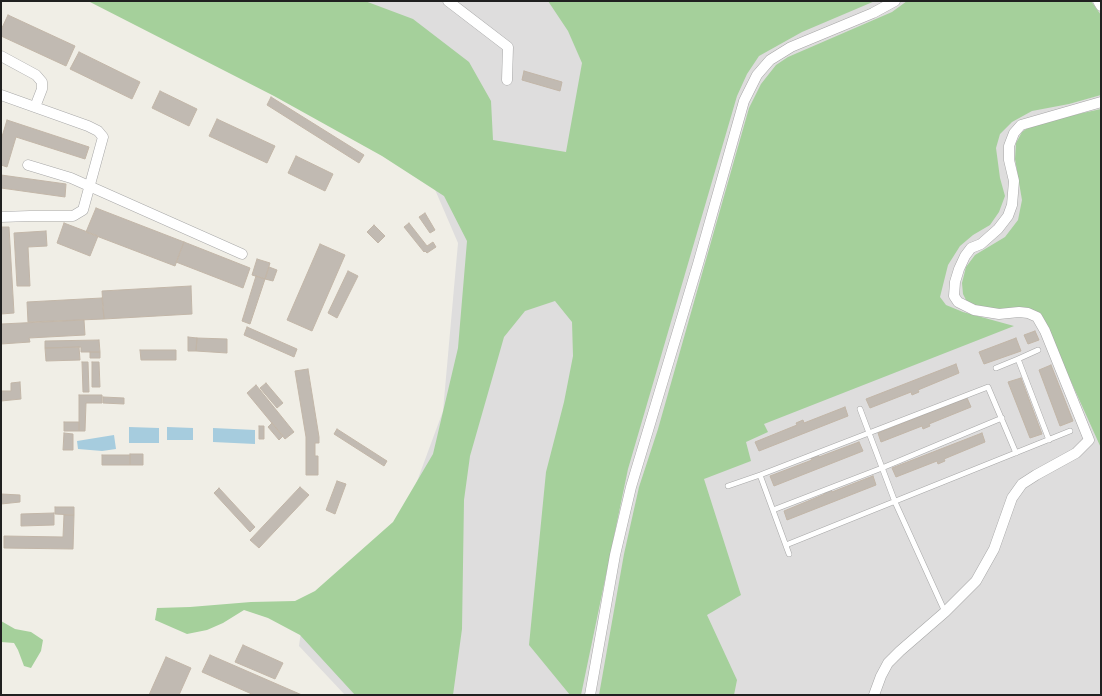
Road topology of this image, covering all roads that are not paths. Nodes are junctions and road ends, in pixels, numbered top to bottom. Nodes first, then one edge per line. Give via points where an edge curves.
1 (448, 1) edge
2 (895, 1) edge
3 (1098, 1) edge
4 (1101, 6) edge
5 (1, 56) edge
6 (507, 80) dead end
7 (1, 95) edge
8 (1101, 102) edge
9 (35, 107) junction
10 (28, 166) dead end
11 (90, 188) junction
12 (1, 217) edge
13 (242, 254) dead end
14 (1038, 350) dead end
15 (1018, 359) junction
16 (996, 368) dead end
17 (860, 409) dead end
18 (1002, 418) junction
19 (1070, 431) dead end
20 (869, 433) junction
21 (1049, 440) junction
22 (1016, 453) junction
23 (882, 468) junction
24 (760, 475) junction
25 (728, 486) dead end
26 (895, 502) junction
27 (773, 510) junction
28 (786, 545) junction
29 (789, 554) dead end
30 (945, 612) junction
31 (590, 695) edge
32 (874, 695) edge

1 - 6 street via 508,47
2 - 31 street via 873,13 790,47 770,60 757,75 744,101 631,487 615,556
3 - 4 street
5 - 9 street via 36,75 42,82
7 - 9 street
8 - 30 street via 1021,125 1014,133 1009,146 1014,181 1012,205 1008,216 998,229 981,244 972,248 966,256 955,282 954,296 958,302 974,310 999,314 1028,313 1037,317 1089,440 1076,453 1022,484 1012,498 987,563 976,581
9 - 11 street via 93,128 103,137
10 - 11 street via 71,178
11 - 12 street via 83,210 73,216
11 - 13 street
14 - 15 lane
15 - 16 lane
15 - 21 lane
17 - 20 lane
18 - 20 lane via 988,387
18 - 22 lane
18 - 23 lane
19 - 21 lane
20 - 23 lane
20 - 24 lane
21 - 22 lane
22 - 26 lane
23 - 26 lane
23 - 27 lane
24 - 25 lane
24 - 27 lane
26 - 28 lane
26 - 30 lane
27 - 28 lane
28 - 29 lane
30 - 32 street via 900,650 888,664 880,676

